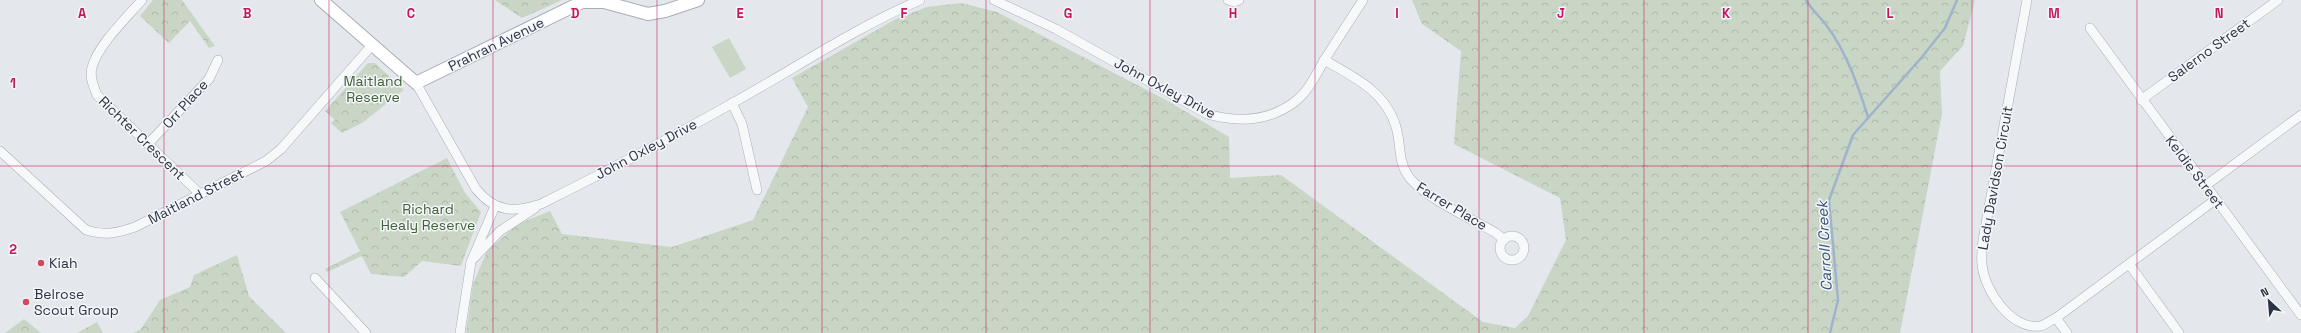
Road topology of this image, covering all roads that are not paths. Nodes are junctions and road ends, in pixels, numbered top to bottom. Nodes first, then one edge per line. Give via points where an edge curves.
1 (142, 0) edge
2 (320, 0) edge
3 (698, 0) edge
4 (920, 0) edge
5 (994, 0) edge
6 (1228, 0) edge
7 (1239, 0) edge
8 (1363, 0) edge
9 (2027, 0) edge
10 (2278, 0) edge
11 (582, 1) edge
12 (1012, 3) edge
13 (2090, 28) dead end
14 (372, 45) junction
15 (218, 60) dead end
16 (1324, 60) junction
17 (416, 83) junction
18 (2141, 100) junction
19 (732, 103) junction
20 (2301, 115) edge
21 (148, 144) junction
22 (0, 151) edge
23 (2205, 186) junction
24 (757, 190) dead end
25 (200, 194) junction
26 (2216, 200) junction
27 (541, 204) junction
28 (495, 206) junction
29 (1504, 240) dead end
30 (471, 262) junction
31 (2129, 264) junction
32 (315, 278) dead end
33 (2301, 315) edge
34 (2056, 318) junction
35 (366, 333) edge
36 (460, 333) edge
37 (2067, 333) edge
38 (2179, 333) edge

1 - 21 street, Richter Crescent via 105,43 92,68 92,82 97,95
2 - 14 street
3 - 11 street, Prahran Avenue via 648,14 604,2
4 - 19 street, John Oxley Drive via 837,41
5 - 12 street, John Oxley Drive
6 - 7 street
8 - 16 street, John Oxley Drive
9 - 34 street, Lady Davidson Circuit via 1983,240 1982,265 1988,286 2014,319 2026,325 2041,326
10 - 18 street, Salerno Street
11 - 17 street, Prahran Avenue
12 - 16 street, John Oxley Drive via 1207,114 1227,119 1262,118 1281,110 1298,99
13 - 18 street, Keldie Street
14 - 17 street
14 - 25 street, Maitland Street via 281,149 266,161
15 - 21 street, Orr Place via 208,78
16 - 29 street, Farrer Place via 1361,81 1384,101 1396,127 1401,161 1417,187 1496,232
17 - 28 street via 476,189
18 - 23 street, Keldie Street
19 - 24 street via 742,124
19 - 27 street, John Oxley Drive
20 - 23 street
21 - 25 street, Richter Crescent
22 - 25 street, Maitland Street via 86,230 101,234 116,234 135,227
23 - 26 street, Keldie Street
26 - 31 street, Lady Davidson Circuit
26 - 33 street, Keldie Street
27 - 28 street, John Oxley Drive via 525,209
27 - 30 street via 500,230
28 - 30 street
30 - 36 street
31 - 34 street, Lady Davidson Circuit
31 - 38 street
32 - 35 street
34 - 37 street

